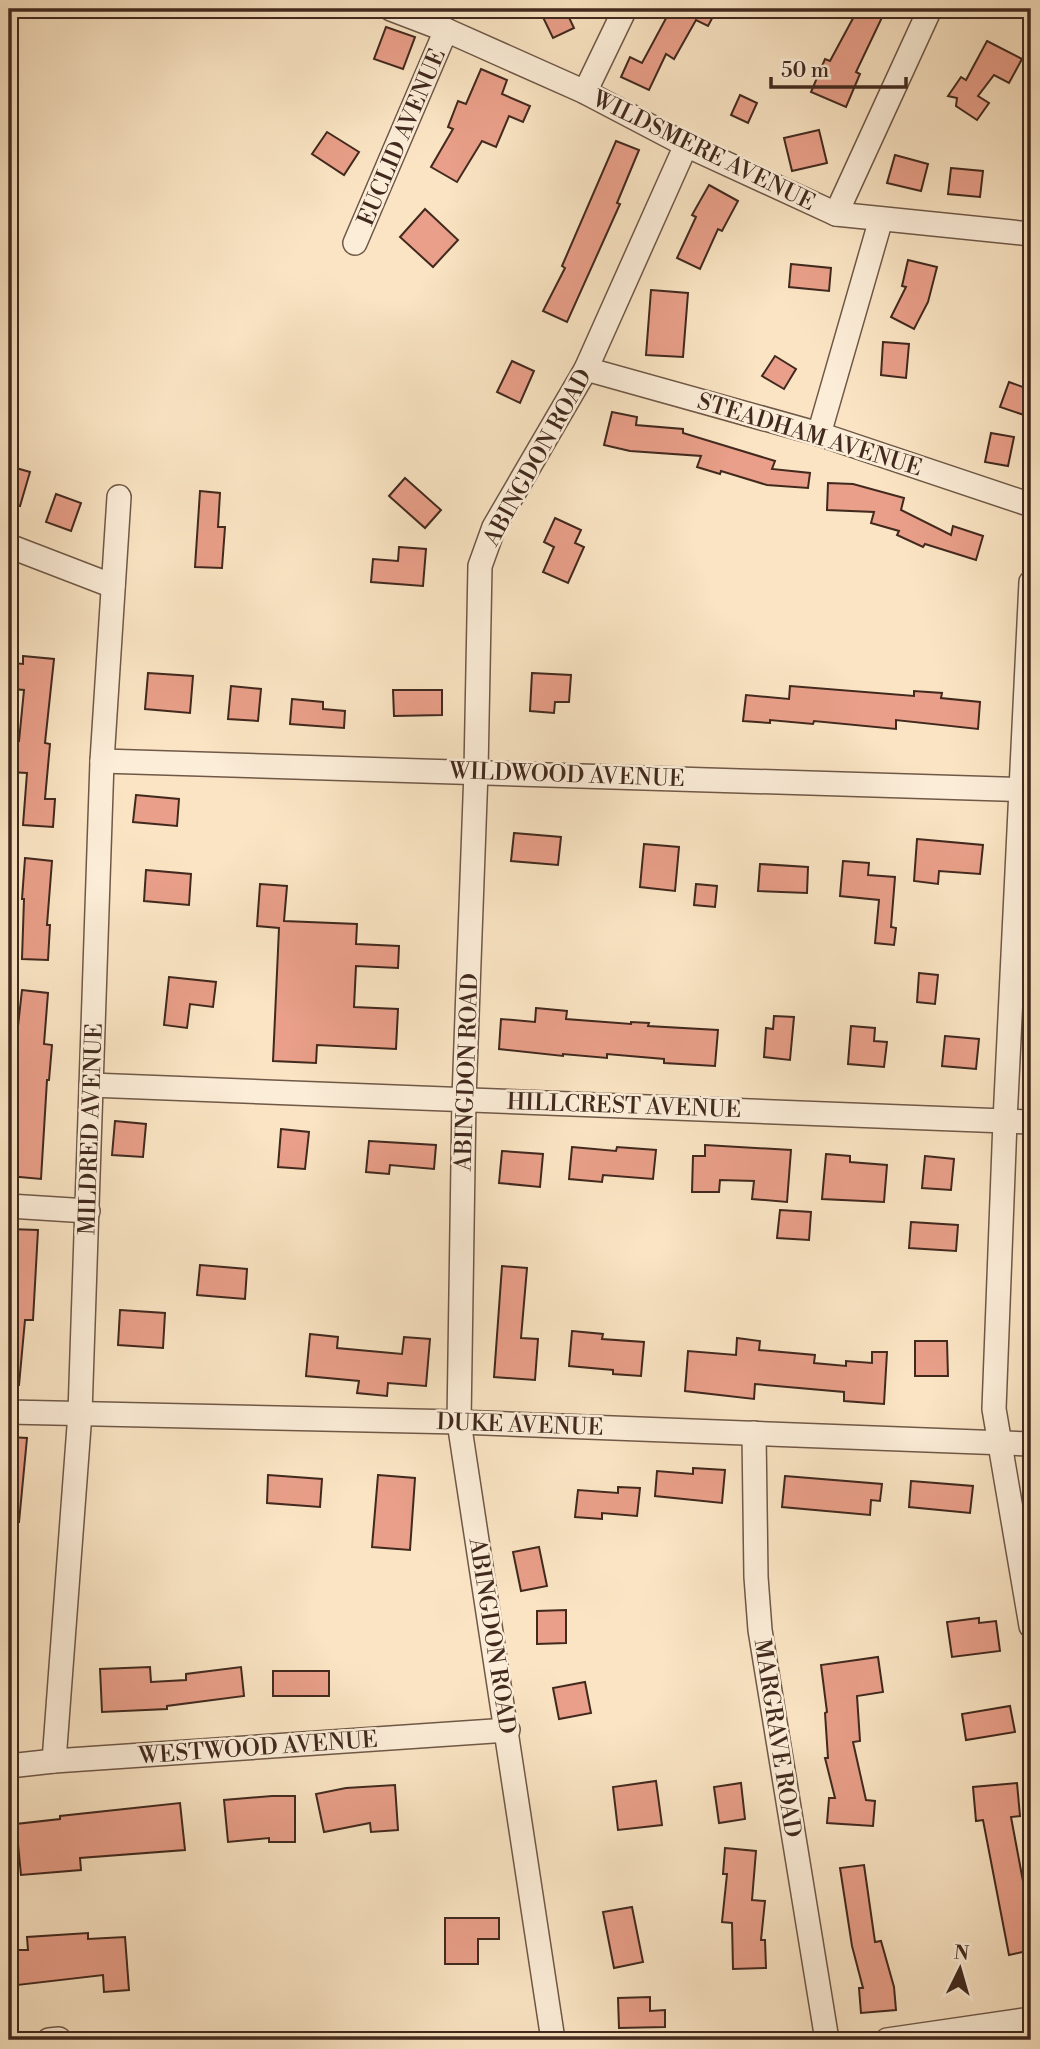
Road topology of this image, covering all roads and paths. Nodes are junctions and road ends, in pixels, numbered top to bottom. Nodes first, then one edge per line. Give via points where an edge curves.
1 (391, 9) edge
2 (625, 9) edge
3 (930, 9) edge
4 (446, 30) junction
5 (585, 92) junction
6 (686, 145) junction
7 (836, 214) junction
8 (881, 219) junction
9 (1031, 234) edge
10 (355, 243) dead end
11 (586, 369) junction
12 (818, 434) junction
13 (119, 497) dead end
14 (1031, 505) edge
15 (9, 546) edge
16 (1031, 582) edge
17 (113, 586) junction
18 (102, 761) junction
19 (476, 771) junction
20 (1026, 790) edge
21 (91, 1085) junction
22 (464, 1098) junction
23 (1005, 1121) junction
24 (1031, 1122) edge
25 (9, 1206) edge
26 (88, 1211) junction
27 (9, 1412) edge
28 (80, 1413) junction
29 (459, 1422) junction
30 (754, 1433) junction
31 (1002, 1443) junction
32 (1031, 1444) edge
33 (1031, 1626) edge
34 (508, 1730) junction
35 (54, 1761) junction
36 (9, 1766) edge
37 (1031, 2019) edge
38 (553, 2040) edge
39 (827, 2040) edge
40 (887, 2040) edge

1 - 4 street, WILDSMERE AVENUE
2 - 5 street
3 - 7 street
4 - 5 street, WILDSMERE AVENUE
4 - 10 street, EUCLID AVENUE
5 - 6 street, WILDSMERE AVENUE
6 - 7 street, WILDSMERE AVENUE
6 - 11 street, ABINGDON ROAD
7 - 8 street, WILDSMERE AVENUE
8 - 9 street, WILDSMERE AVENUE
8 - 12 street
11 - 12 street, STEADHAM AVENUE
11 - 19 street, ABINGDON ROAD via 494,527 480,566
12 - 14 street, STEADHAM AVENUE
13 - 17 street, MILDRED AVENUE
15 - 17 street
16 - 20 street
17 - 18 street, MILDRED AVENUE
18 - 19 street, WILDWOOD AVENUE
18 - 21 street, MILDRED AVENUE
19 - 20 street, WILDWOOD AVENUE
19 - 22 street, ABINGDON ROAD
20 - 23 street
21 - 22 street, HILLCREST AVENUE
21 - 26 street, MILDRED AVENUE
22 - 23 street, HILLCREST AVENUE
22 - 29 street, ABINGDON ROAD
23 - 24 street, HILLCREST AVENUE
23 - 31 street via 994,1409
25 - 26 street
26 - 28 street, MILDRED AVENUE
27 - 28 street, DUKE AVENUE
28 - 29 street, DUKE AVENUE
28 - 35 street, MILDRED AVENUE
29 - 30 street, DUKE AVENUE
29 - 34 street, ABINGDON ROAD
30 - 31 street, DUKE AVENUE
30 - 39 street, MARGRAVE ROAD via 760,1630
31 - 32 street, DUKE AVENUE
31 - 33 street
34 - 35 street, WESTWOOD AVENUE
34 - 38 street, ABINGDON ROAD
35 - 36 street, WESTWOOD AVENUE
37 - 40 street

